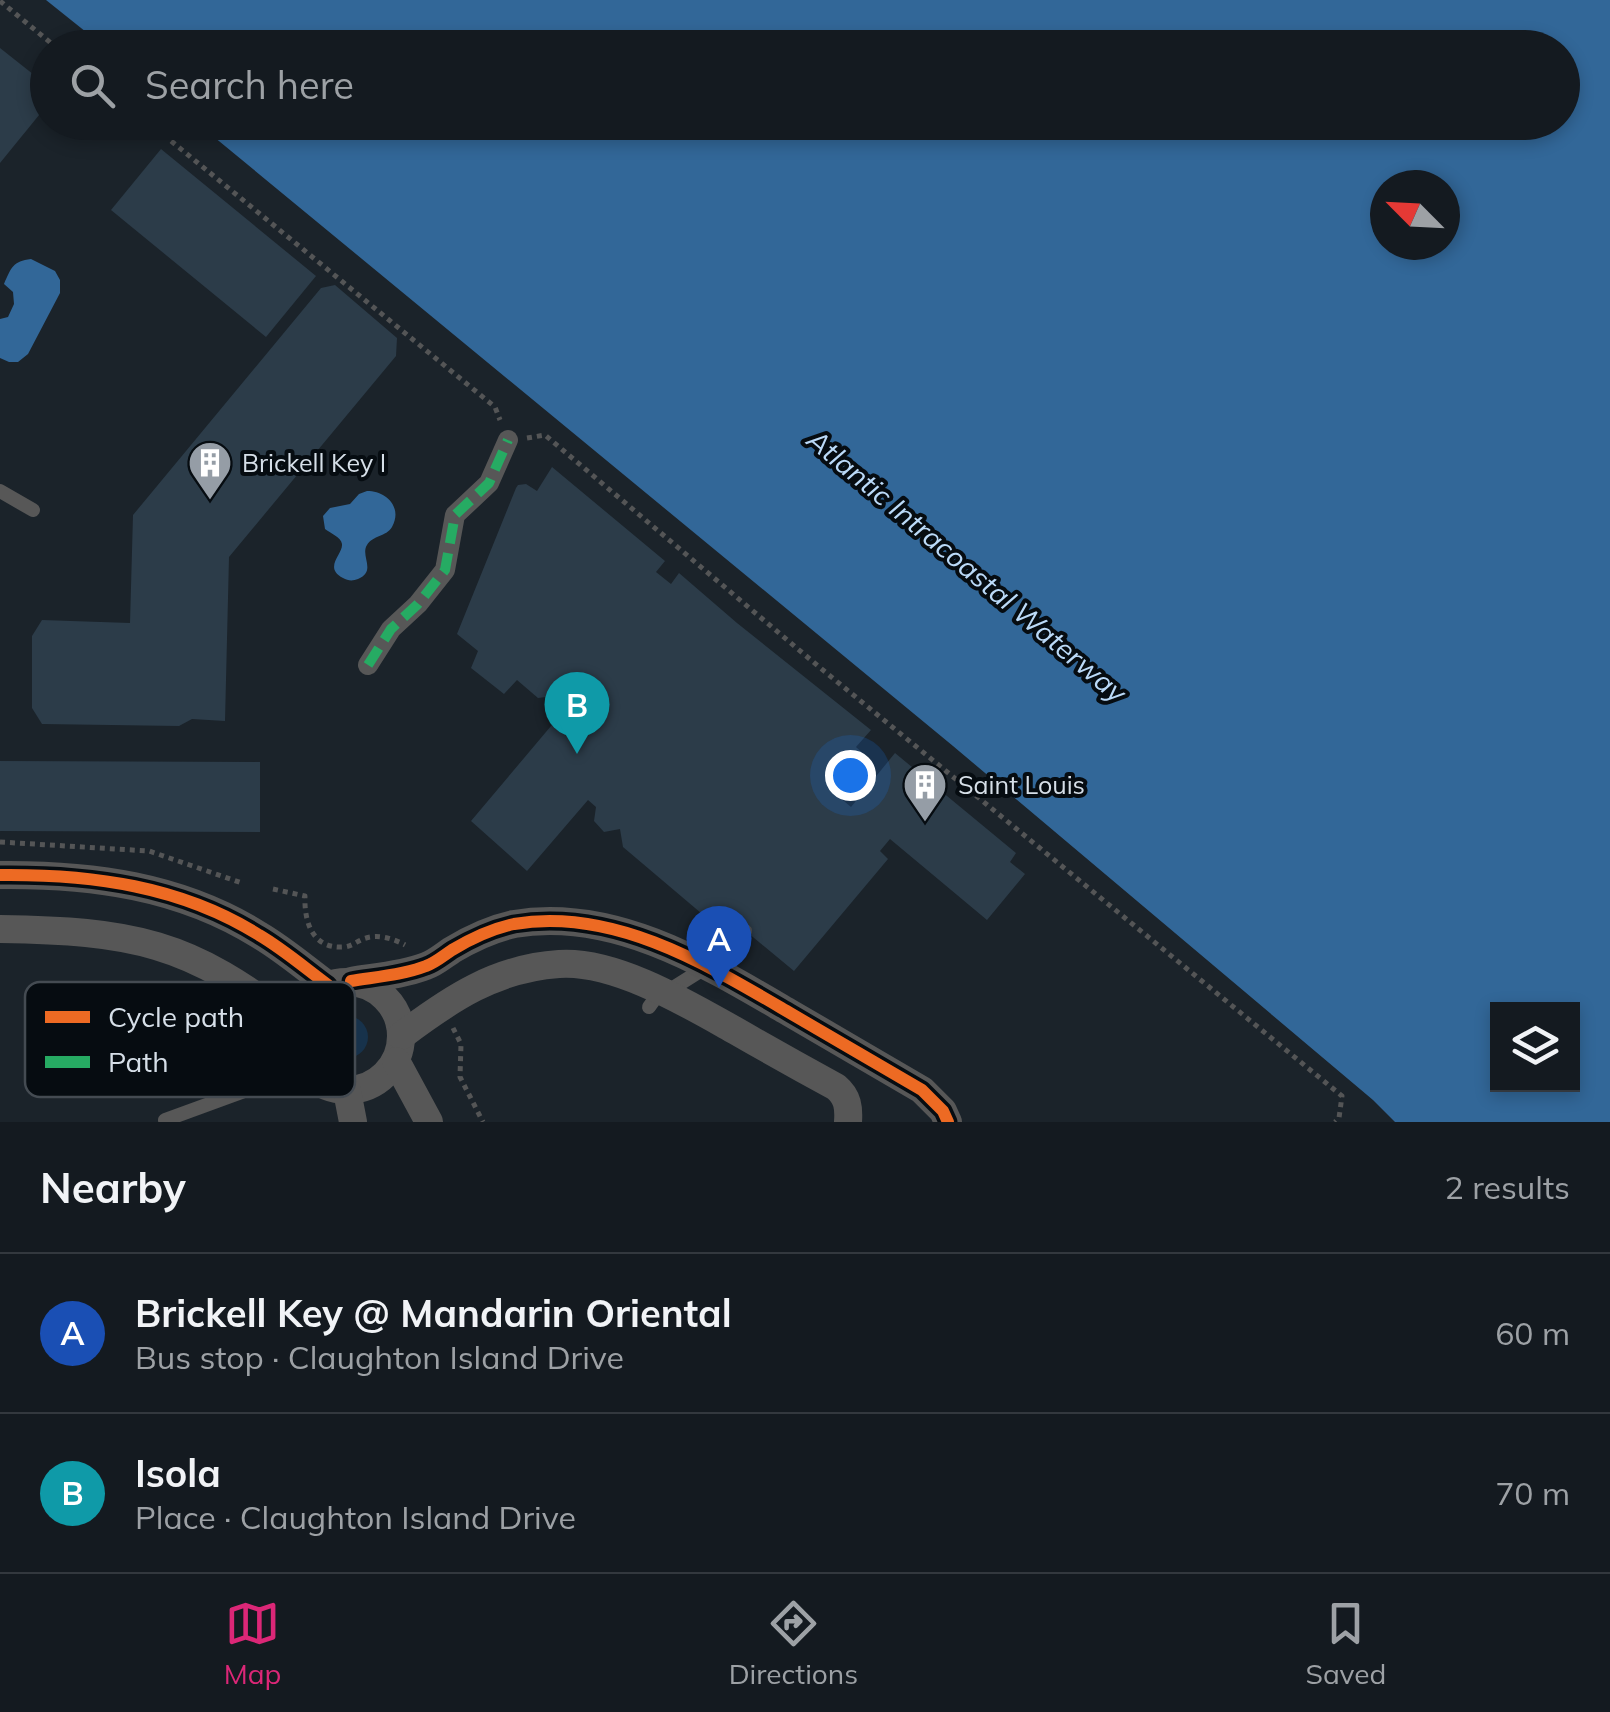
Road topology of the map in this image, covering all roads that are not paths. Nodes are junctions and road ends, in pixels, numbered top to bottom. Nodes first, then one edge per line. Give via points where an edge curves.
1 (508, 440) road end
2 (0, 491) edge
3 (33, 510) dead end
4 (368, 665) dead end
5 (0, 875) edge
6 (0, 928) edge
7 (745, 931) dead end
8 (708, 966) junction
9 (237, 982) edge
10 (338, 982) edge
11 (345, 982) edge
12 (355, 986) edge
13 (657, 1000) junction
14 (398, 1049) junction
15 (355, 1090) edge
16 (226, 1097) edge
17 (348, 1097) edge
18 (165, 1120) edge
19 (354, 1122) edge
20 (428, 1122) edge
21 (848, 1122) edge
22 (948, 1122) edge

1 - 4 street via 489,483 454,515 446,570
2 - 3 lane
5 - 10 street via 91,878 201,905
6 - 9 street via 93,932 167,948
7 - 8 lane
8 - 11 street via 616,930 540,921 484,932 424,967
8 - 13 lane
8 - 22 street via 922,1090
12 - 14 street via 390,1003 400,1024
13 - 14 street via 647,984 588,965 544,966 478,984 436,1010
13 - 21 street via 836,1087 847,1101
14 - 15 street via 388,1072
14 - 20 street
16 - 18 lane
17 - 19 street

